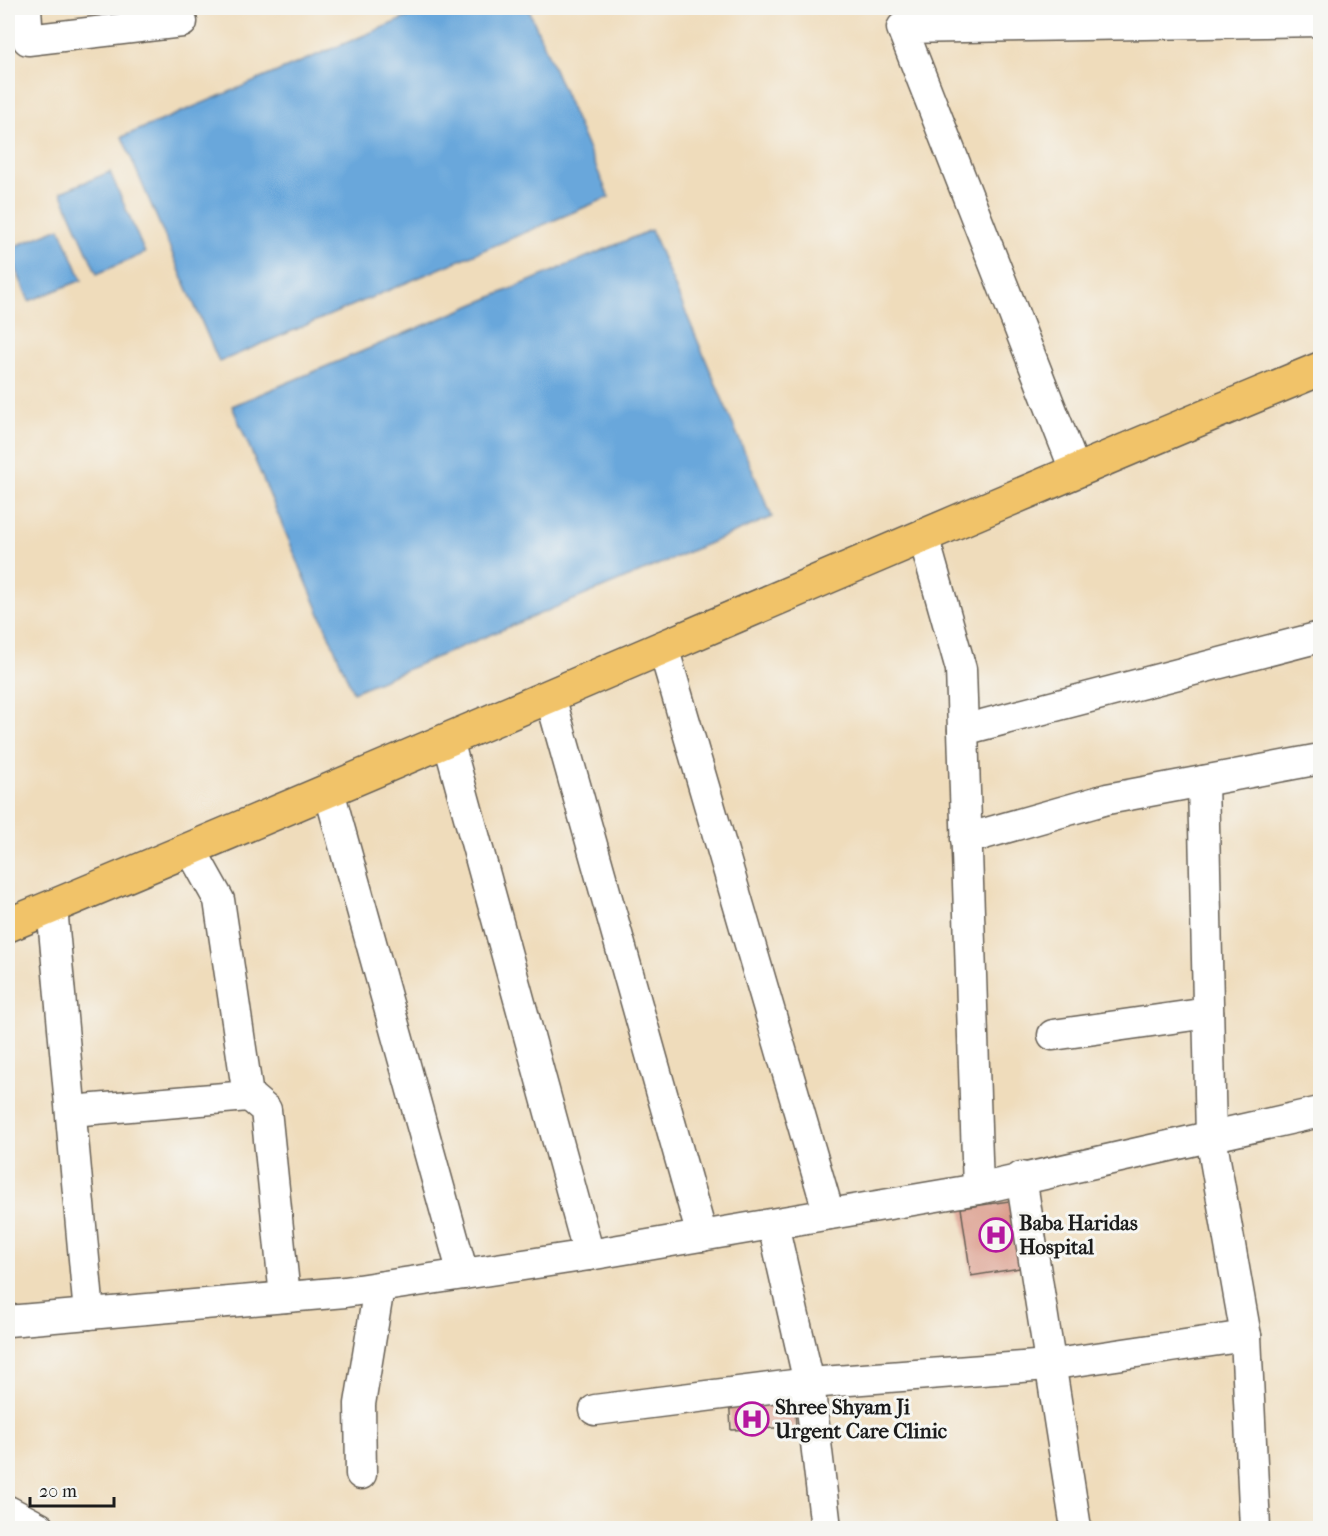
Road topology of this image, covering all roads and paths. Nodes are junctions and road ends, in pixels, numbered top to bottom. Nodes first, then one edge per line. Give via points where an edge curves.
1 (899, 18) edge
2 (182, 21) dead end
3 (1320, 21) edge
4 (20, 23) edge
5 (1320, 369) edge
6 (1075, 470) junction
7 (923, 535) junction
8 (1320, 637) edge
9 (663, 647) junction
10 (550, 696) junction
11 (963, 730) junction
12 (448, 740) junction
13 (1320, 759) edge
14 (1203, 781) junction
15 (329, 791) junction
16 (966, 839) junction
17 (191, 850) junction
18 (52, 907) junction
19 (8, 925) edge
20 (1208, 1013) junction
21 (1053, 1035) dead end
22 (248, 1094) junction
23 (71, 1111) junction
24 (1320, 1112) edge
25 (1211, 1137) junction
26 (1021, 1177) junction
27 (978, 1189) junction
28 (829, 1214) junction
29 (773, 1224) junction
30 (702, 1236) junction
31 (590, 1255) junction
32 (463, 1274) junction
33 (379, 1287) junction
34 (285, 1298) junction
35 (89, 1314) junction
36 (8, 1321) edge
37 (1246, 1336) junction
38 (1048, 1365) junction
39 (809, 1383) junction
40 (595, 1410) dead end
41 (361, 1474) dead end
42 (8, 1511) edge
43 (40, 1528) edge
44 (826, 1528) edge
45 (1076, 1528) edge
46 (1255, 1528) edge

1 - 3 street
1 - 6 street
2 - 4 street via 28,40
5 - 6 main road
6 - 7 main road
7 - 9 main road
7 - 11 street via 961,669
8 - 11 street
9 - 10 main road
9 - 28 street
10 - 12 main road
10 - 30 street
11 - 16 street
12 - 15 main road
12 - 31 street
13 - 14 street
14 - 16 street via 1107,799
14 - 20 street
15 - 17 main road
15 - 32 street
16 - 27 street
17 - 18 main road
17 - 22 street via 219,900
18 - 19 main road
18 - 23 street
20 - 21 street
20 - 25 street
22 - 23 street
22 - 34 street via 266,1110
23 - 35 street
24 - 25 street
25 - 26 street
25 - 37 street
26 - 27 street
26 - 38 street
27 - 28 street
28 - 29 street
29 - 30 street
29 - 39 street
30 - 31 street
31 - 32 street
32 - 33 street
33 - 34 street
33 - 41 street via 360,1404
34 - 35 street
35 - 36 street
37 - 38 street
37 - 46 street
38 - 39 street
38 - 45 street
39 - 40 street
39 - 44 street
42 - 43 street

